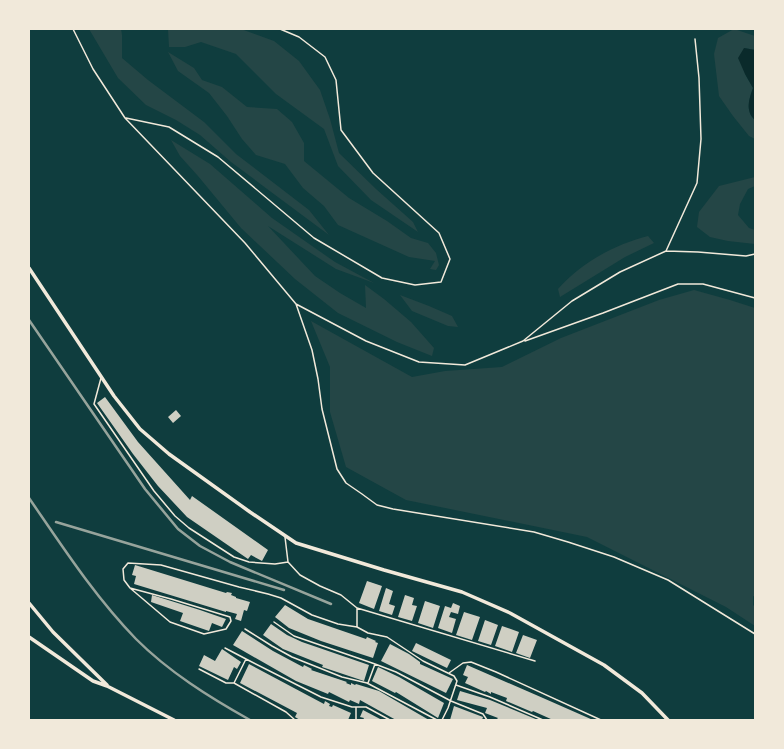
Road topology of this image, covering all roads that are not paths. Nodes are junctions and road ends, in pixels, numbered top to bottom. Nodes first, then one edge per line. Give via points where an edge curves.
1 (73, 29) edge
2 (280, 29) edge
3 (283, 30) edge
4 (694, 39) dead end
5 (125, 118) junction
6 (666, 251) junction
7 (755, 254) edge
8 (29, 268) edge
9 (755, 298) edge
10 (296, 304) junction
11 (523, 341) junction
12 (101, 376) junction
13 (285, 535) junction
14 (288, 562) junction
15 (130, 588) junction
16 (29, 603) edge
17 (356, 608) junction
18 (274, 622) dead end
19 (357, 627) junction
20 (245, 629) dead end
21 (755, 634) edge
22 (29, 637) edge
23 (225, 648) dead end
24 (246, 659) junction
25 (536, 661) dead end
26 (375, 664) junction
27 (199, 669) dead end
28 (449, 673) junction
29 (234, 683) junction
30 (367, 683) junction
31 (456, 685) junction
32 (108, 686) junction
33 (451, 701) junction
34 (356, 708) junction
35 (174, 720) edge
36 (295, 720) edge
37 (356, 720) edge
38 (390, 720) edge
39 (437, 720) edge
40 (442, 720) edge
41 (487, 720) edge
42 (543, 720) edge
43 (601, 720) edge
44 (668, 720) edge

1 - 5 lane via 93,69
2 - 3 lane
3 - 5 lane via 299,37 325,57 336,80 341,130 373,173 439,234 450,259 441,282 415,285 382,278 314,238 218,157 169,127
4 - 6 lane via 699,78 701,139 697,182
5 - 10 lane via 245,243
6 - 7 lane via 746,256
6 - 11 lane via 620,272 572,301
8 - 12 street
9 - 11 lane via 704,284 678,284 603,314
10 - 11 lane via 366,341 419,362 465,365
10 - 21 lane via 312,350 322,409 337,469 346,483 356,491 377,505 388,508 534,532 614,557 668,580
12 - 13 street via 140,429 169,454
12 - 14 lane via 94,404 150,485 175,516 234,557 249,562
13 - 14 lane
13 - 44 street via 296,543 462,592 510,613 604,665 642,693
14 - 17 lane via 300,574 342,595
15 - 15 lane via 170,622 204,634 226,629 231,621 230,617
15 - 19 lane via 124,580 123,569 128,563 161,565 281,598 312,615
16 - 32 street via 53,632
17 - 19 lane
17 - 25 lane
18 - 26 lane via 294,636
19 - 28 lane via 387,637 423,661
20 - 30 lane via 292,657 342,677
22 - 32 street via 93,681
23 - 24 lane
24 - 29 lane
24 - 34 lane via 321,697
26 - 30 lane
26 - 33 lane
27 - 29 lane via 226,683
28 - 31 lane via 457,681
28 - 43 lane via 463,663 471,662
29 - 36 lane via 286,712
30 - 39 lane
31 - 33 lane
31 - 42 lane
32 - 35 street
33 - 40 lane
33 - 41 lane via 483,714
34 - 37 lane
34 - 38 lane via 366,707

